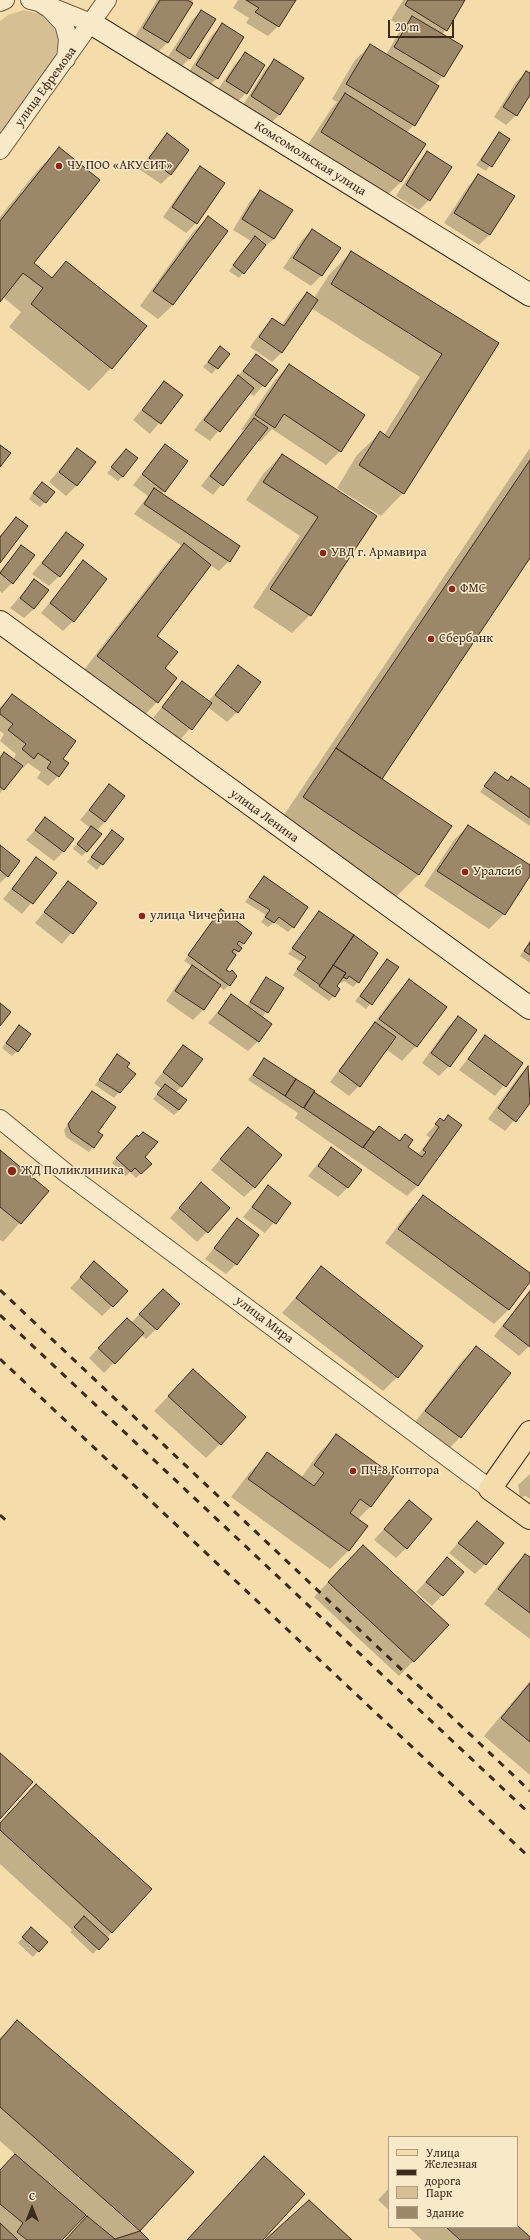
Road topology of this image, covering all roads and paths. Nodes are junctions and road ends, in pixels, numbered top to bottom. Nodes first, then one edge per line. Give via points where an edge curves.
1 (5, 0) edge
2 (68, 0) edge
3 (107, 0) edge
4 (35, 1) edge
5 (0, 2) edge
6 (91, 23) junction
7 (66, 59) junction
8 (0, 150) edge
9 (530, 295) edge
10 (0, 622) edge
11 (530, 1008) edge
12 (0, 1119) edge
13 (530, 1432) edge
14 (490, 1489) junction
15 (530, 1518) edge

1 - 5 street
2 - 6 street
3 - 6 street, улица Ефремова
4 - 6 street
4 - 7 street via 50,9 64,24 68,39
6 - 7 street, улица Ефремова
6 - 9 street, Комсомольская улица
7 - 8 street, улица Ефремова
10 - 11 street, улица Ленина
12 - 14 street, улица Мира via 66,1173
13 - 14 main road
14 - 15 main road, улица Мира

